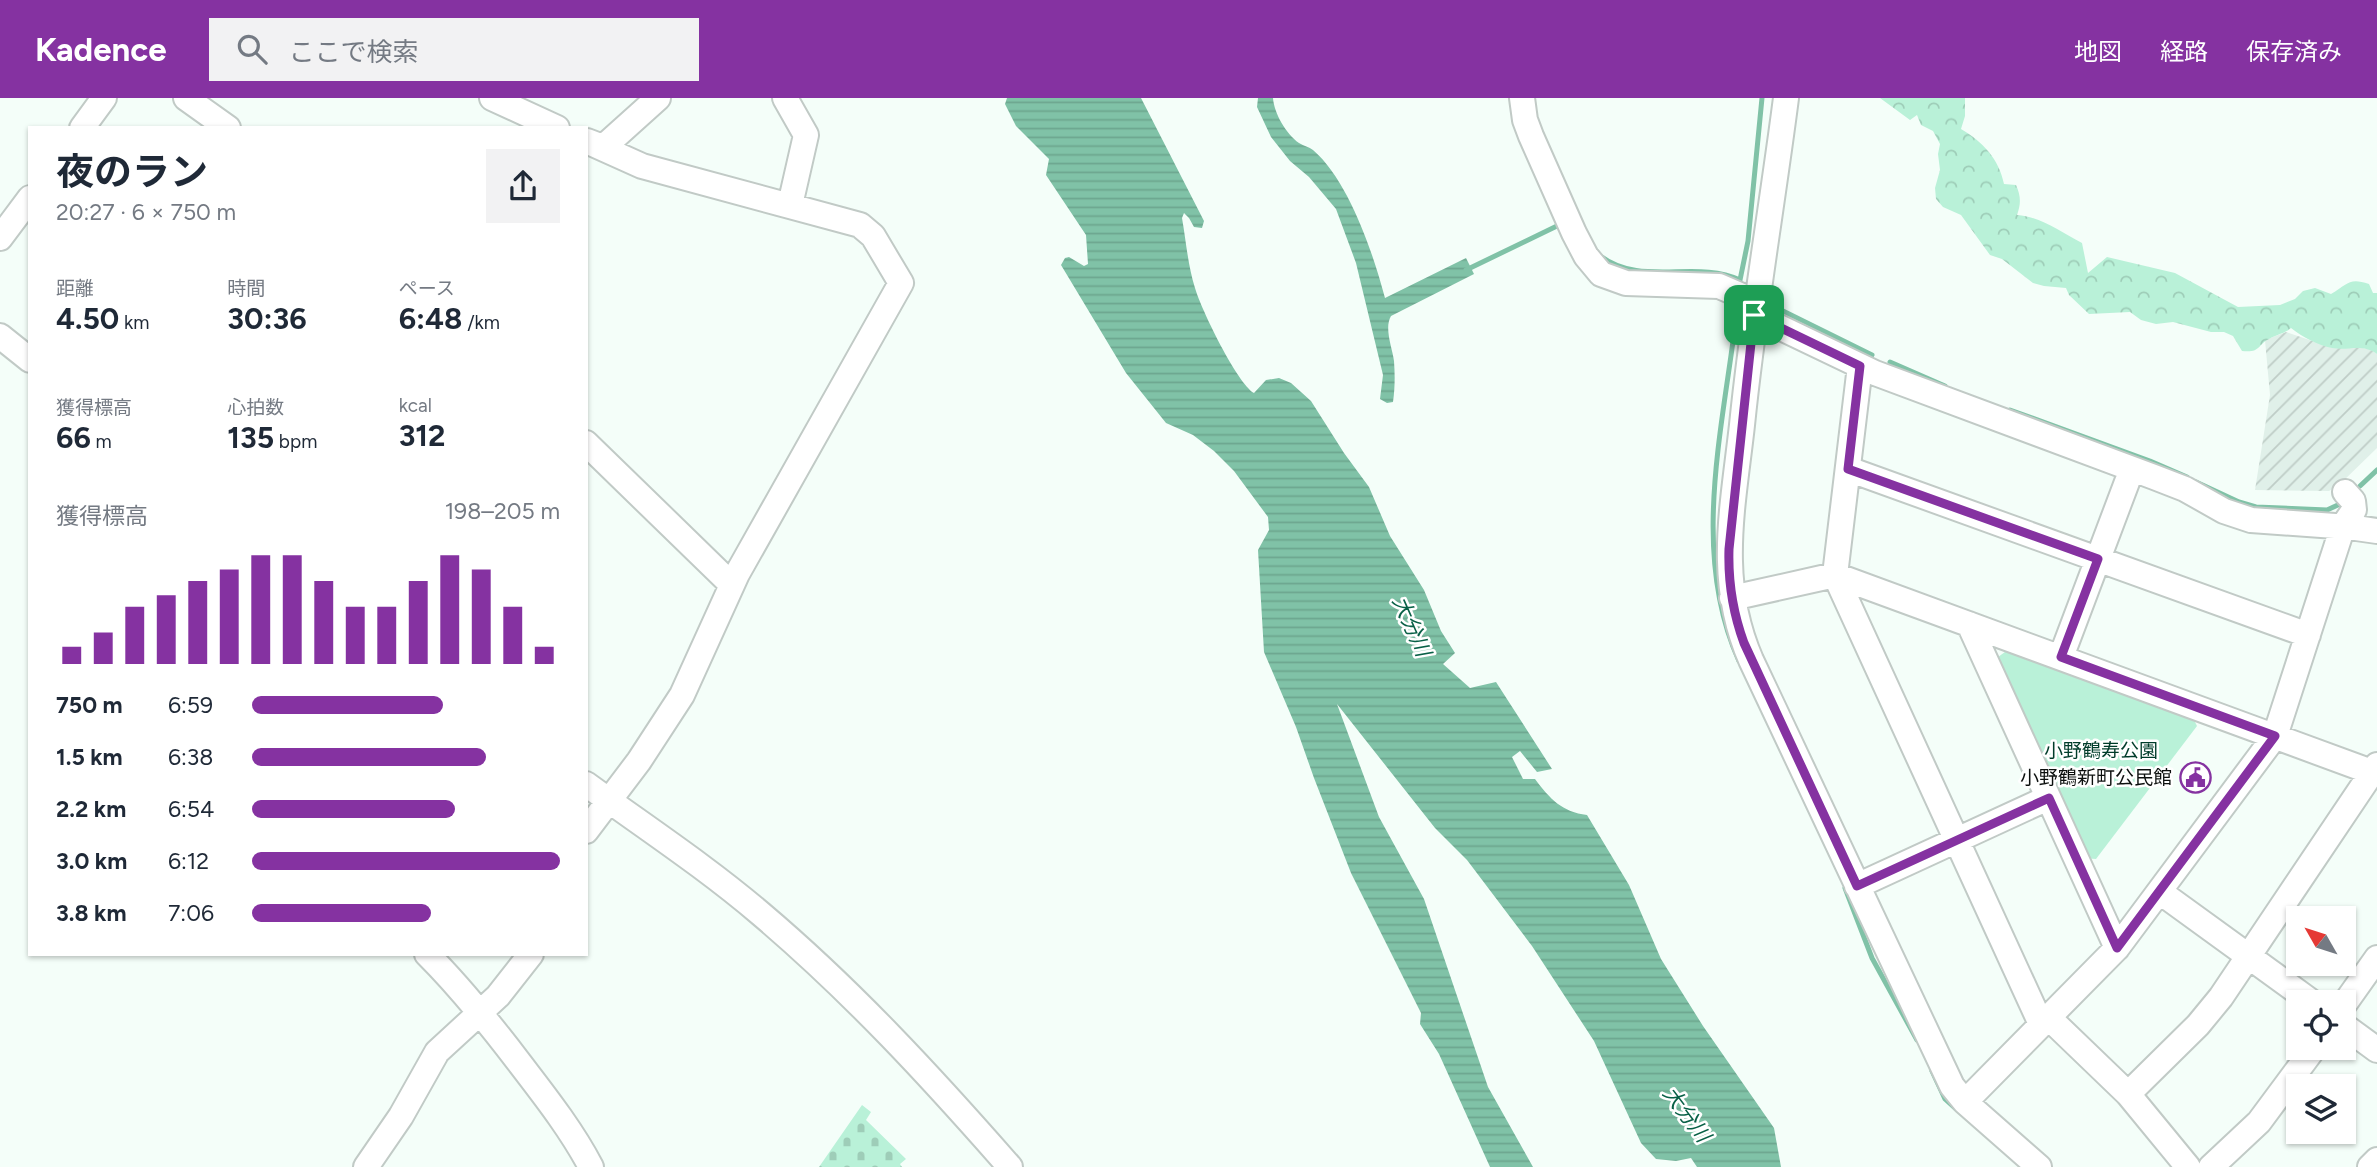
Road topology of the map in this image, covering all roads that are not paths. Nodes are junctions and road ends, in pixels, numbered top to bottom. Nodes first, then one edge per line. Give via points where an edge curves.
1 (104, 98) edge
2 (186, 98) edge
3 (492, 98) edge
4 (658, 98) edge
5 (785, 98) edge
6 (1522, 98) edge
7 (1786, 98) edge
8 (83, 126) edge
9 (225, 126) edge
10 (553, 126) edge
11 (590, 142) edge
12 (28, 201) edge
13 (790, 205) junction
14 (0, 238) edge
15 (1755, 309) junction
16 (0, 336) edge
17 (28, 358) edge
18 (1860, 366) junction
19 (588, 445) edge
20 (1848, 469) junction
21 (2127, 482) dead end
22 (2345, 492) dead end
23 (2343, 526) junction
24 (2377, 531) edge
25 (2098, 559) junction
26 (1835, 575) junction
27 (732, 585) junction
28 (1732, 597) junction
29 (1969, 624) junction
30 (2308, 635) junction
31 (2061, 657) junction
32 (2275, 736) junction
33 (2376, 770) edge
34 (588, 785) edge
35 (2049, 798) junction
36 (611, 802) junction
37 (588, 829) edge
38 (1955, 841) junction
39 (1857, 886) junction
40 (2160, 892) junction
41 (2117, 948) junction
42 (429, 956) edge
43 (530, 956) edge
44 (2247, 957) junction
45 (2377, 958) edge
46 (2294, 990) edge
47 (2354, 990) edge
48 (481, 1012) junction
49 (2045, 1021) junction
50 (2356, 1035) edge
51 (2377, 1050) edge
52 (2306, 1060) edge
53 (2128, 1094) junction
54 (1965, 1102) junction
55 (2377, 1160) edge
56 (366, 1167) edge
57 (591, 1167) edge
58 (1010, 1167) edge
59 (2039, 1167) edge
60 (2188, 1167) edge
61 (2211, 1167) edge
62 (2370, 1167) edge

1 - 8 street
2 - 9 street
3 - 10 street
4 - 11 street via 614,139 600,146
5 - 13 street via 806,135
6 - 15 street via 1531,136 1574,233 1601,274 1641,285 1719,286
7 - 15 street
11 - 13 street via 642,166
12 - 14 street
13 - 27 street via 866,228 901,283
15 - 18 street
15 - 28 street via 1729,549
16 - 17 street
18 - 20 street
18 - 23 street via 2185,489 2238,517
19 - 27 street
20 - 25 street
20 - 26 street
21 - 25 street
22 - 23 street via 2354,510
23 - 24 street
23 - 30 street
25 - 30 street
25 - 31 street
26 - 28 street
26 - 29 street
26 - 38 street
27 - 36 street via 682,695
28 - 39 street via 1744,643
29 - 31 street
29 - 35 street
30 - 32 street
31 - 32 street
32 - 33 street
32 - 40 street
33 - 44 street
34 - 36 street
35 - 38 street
35 - 41 street
36 - 37 street
36 - 58 street via 758,911 834,979 886,1029
38 - 39 street
38 - 49 street
39 - 54 street via 1948,1080
40 - 41 street
40 - 44 street
41 - 49 street
42 - 48 street
43 - 48 street
44 - 46 street
44 - 53 street via 2203,1019
45 - 47 street
48 - 56 street via 433,1058
48 - 57 street via 577,1140
49 - 53 street
49 - 54 street
50 - 51 street
52 - 61 street via 2259,1122
53 - 60 street
54 - 59 street
55 - 62 street

